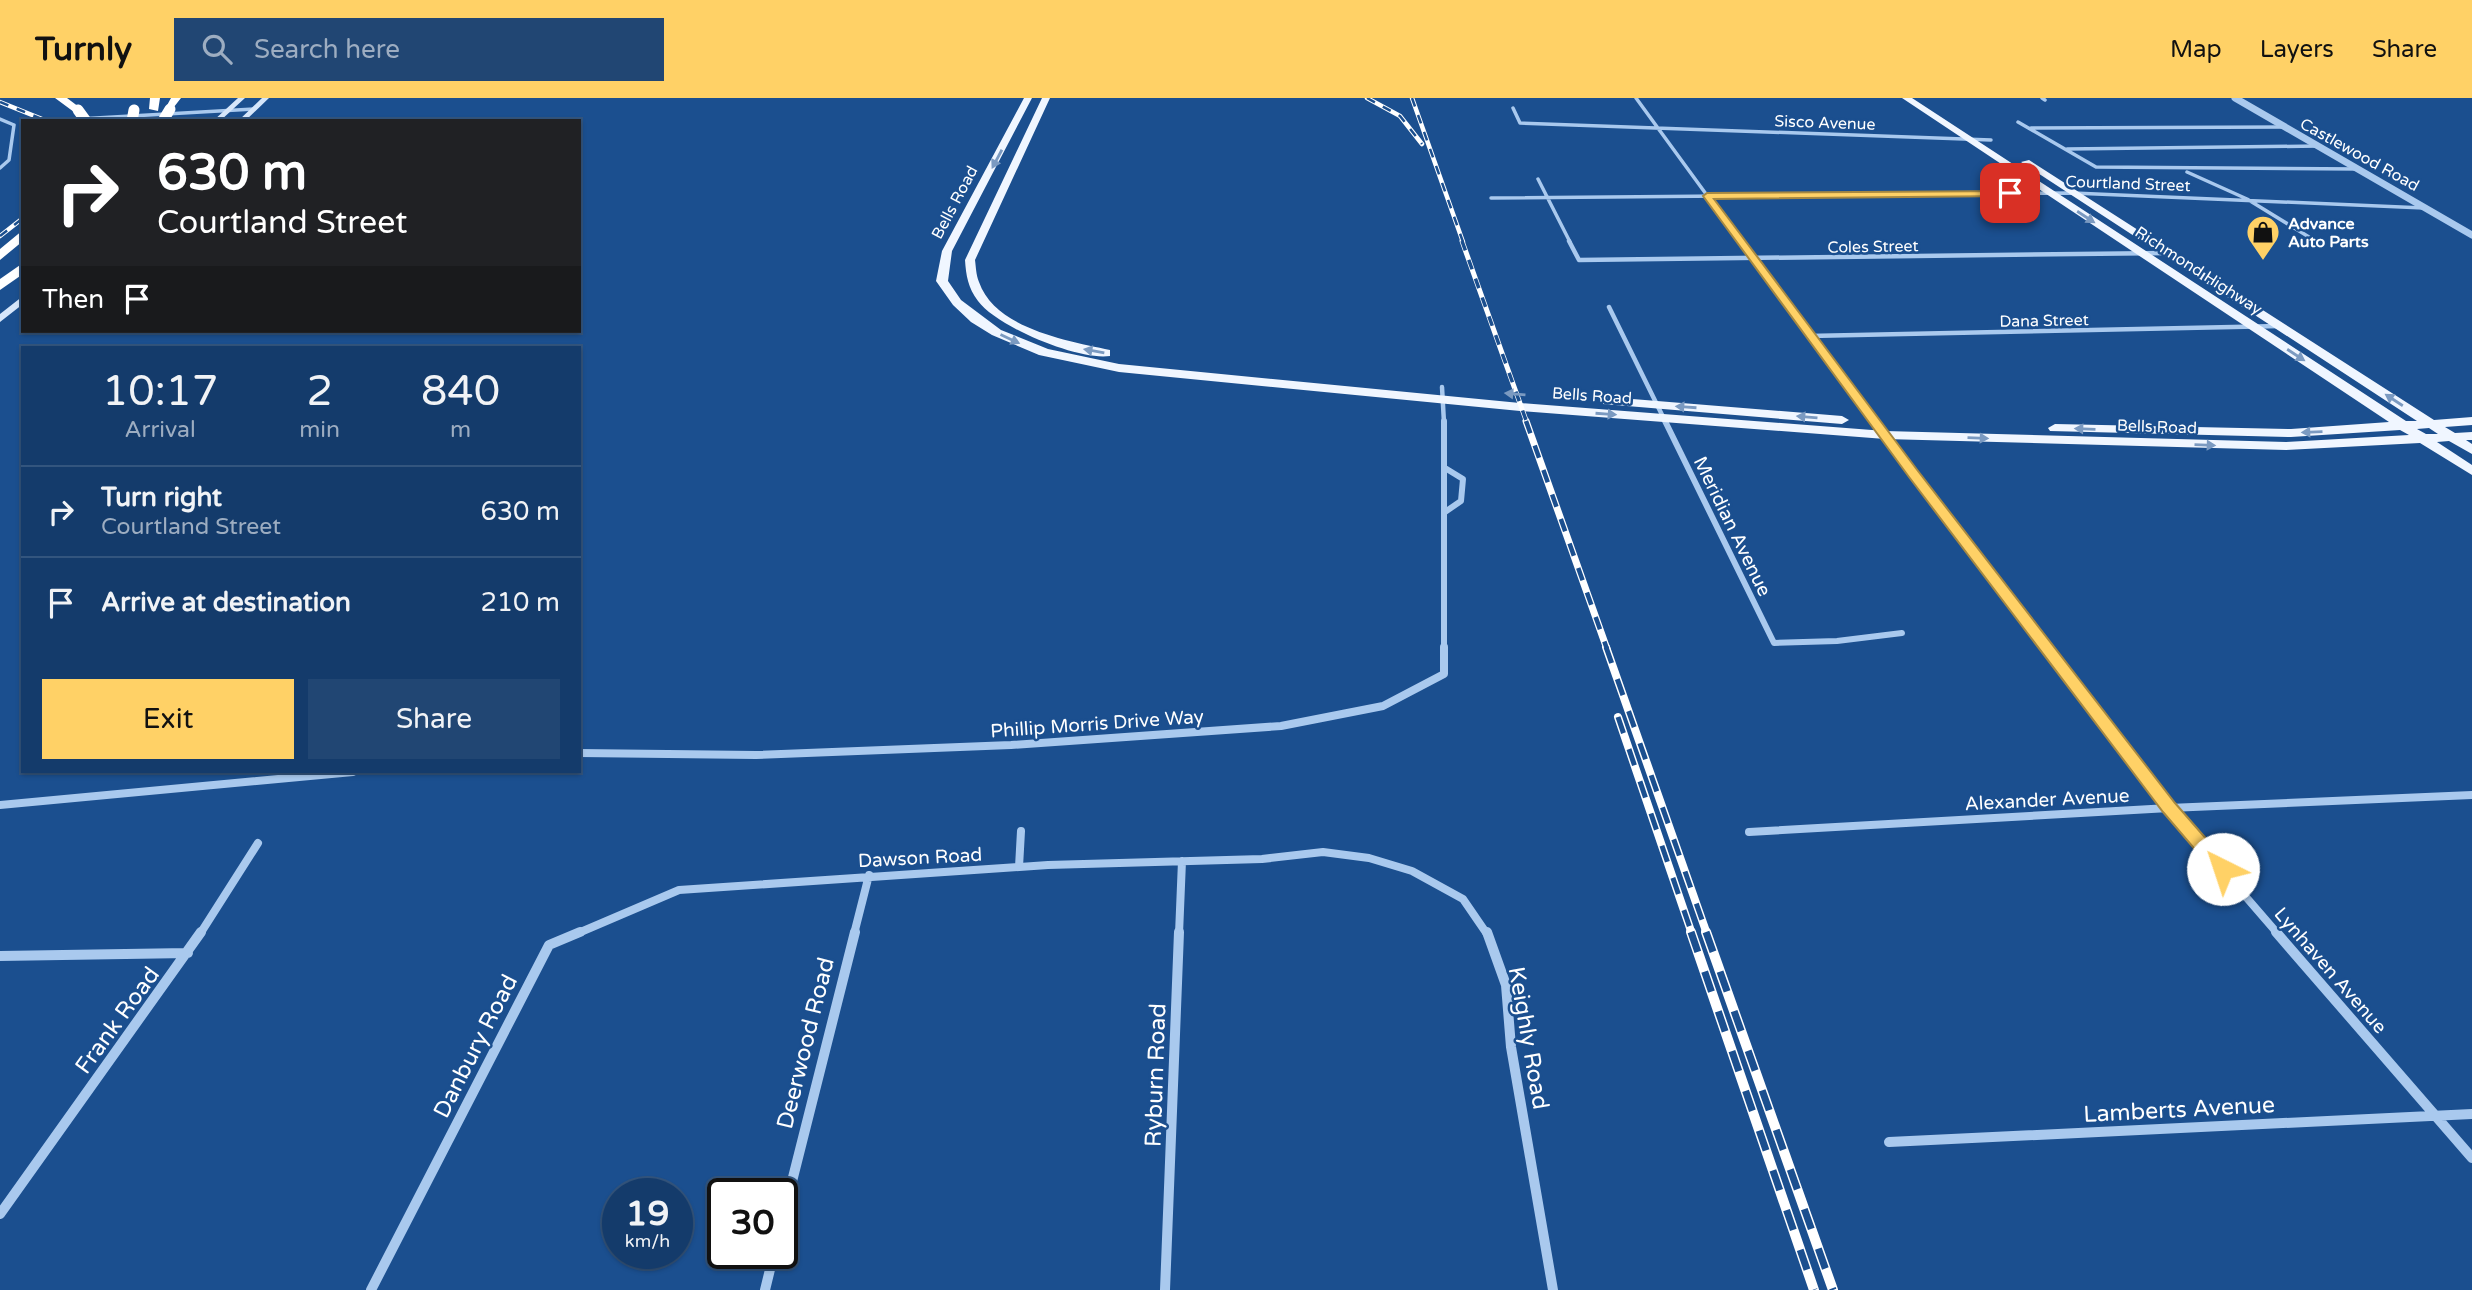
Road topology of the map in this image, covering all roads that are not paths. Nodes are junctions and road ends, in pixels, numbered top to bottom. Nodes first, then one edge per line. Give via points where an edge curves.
1 (60, 98) edge
2 (176, 98) edge
3 (242, 98) edge
4 (266, 98) edge
5 (1028, 98) edge
6 (1046, 98) edge
7 (1636, 98) edge
8 (1906, 98) edge
9 (1926, 98) edge
10 (2235, 98) edge
11 (1513, 108) dead end
12 (254, 109) junction
13 (228, 111) junction
14 (159, 113) edge
15 (1019, 116) junction
16 (1037, 116) junction
17 (0, 119) edge
18 (80, 119) edge
19 (85, 119) edge
20 (218, 119) edge
21 (243, 119) edge
22 (2018, 122) dead end
23 (21, 124) edge
24 (13, 125) junction
25 (2285, 127) junction
26 (1658, 128) junction
27 (2029, 128) junction
28 (1968, 139) junction
29 (1991, 140) junction
30 (2318, 146) junction
31 (2066, 149) junction
32 (0, 168) edge
33 (2359, 169) junction
34 (2187, 172) dead end
35 (1538, 179) dead end
36 (2050, 193) junction
37 (2073, 193) junction
38 (1707, 196) junction
39 (1546, 197) junction
40 (1491, 198) dead end
41 (2246, 199) junction
42 (972, 206) junction
43 (993, 207) junction
44 (2429, 208) junction
45 (2472, 235) edge
46 (21, 236) edge
47 (2309, 237) dead end
48 (21, 242) edge
49 (2167, 253) junction
50 (2142, 254) junction
51 (0, 258) edge
52 (1754, 260) junction
53 (21, 269) edge
54 (0, 286) edge
55 (21, 290) edge
56 (21, 301) edge
57 (1609, 307) dead end
58 (0, 308) edge
59 (0, 319) edge
60 (2280, 327) junction
61 (2254, 328) junction
62 (1809, 336) junction
63 (1225, 373) junction
64 (1443, 393) junction
65 (1659, 412) junction
66 (2472, 421) edge
67 (1875, 422) junction
68 (2432, 424) junction
69 (2405, 426) junction
70 (1885, 435) junction
71 (2472, 436) edge
72 (2452, 437) junction
73 (2424, 439) junction
74 (2472, 450) edge
75 (1446, 468) junction
76 (2472, 471) edge
77 (1446, 512) junction
78 (1902, 633) dead end
79 (581, 753) edge
80 (342, 773) edge
81 (2472, 795) edge
82 (0, 805) edge
83 (2169, 807) junction
84 (1021, 831) dead end
85 (1749, 832) dead end
86 (258, 843) dead end
87 (1182, 861) junction
88 (1164, 862) joint
89 (1018, 867) junction
90 (869, 875) junction
91 (679, 890) joint
92 (188, 953) junction
93 (0, 956) edge
94 (2472, 1114) edge
95 (2438, 1116) junction
96 (1889, 1142) dead end
97 (2472, 1158) edge
98 (793, 1178) edge
99 (0, 1214) edge
100 (770, 1269) edge
101 (372, 1290) edge
102 (765, 1290) edge
103 (1164, 1290) edge
104 (1553, 1290) edge

1 - 19 highway, bridge
2 - 14 highway
3 - 13 main road
4 - 12 main road
5 - 15 main road, Bells Road
6 - 16 main road, Bells Road
7 - 26 street, Lynhaven Avenue
8 - 28 main road, Richmond Highway
9 - 29 main road, Richmond Highway
10 - 25 street, Castlewood Road
11 - 26 street, Sisco Avenue via 1520,123
12 - 13 street
12 - 21 main road
13 - 18 street
13 - 20 main road
15 - 16 main road
15 -> 42 main road, Bells Road
16 - 43 main road, Bells Road
17 - 24 street
22 - 27 street
23 - 24 street
24 - 32 street via 9,160
25 - 27 street
25 - 30 street, Castlewood Road
26 - 28 street, Sisco Avenue
26 - 38 street, Lynhaven Avenue
27 - 31 street
28 - 29 street, Sisco Avenue
28 - 36 main road, Richmond Highway
29 - 37 main road, Richmond Highway
30 - 31 street
30 - 33 street, Castlewood Road
31 - 33 street via 2105,169
33 - 44 street, Castlewood Road
34 - 41 street
35 - 39 street
36 - 37 street, Courtland Street
36 - 38 street, Courtland Street
36 -> 50 main road, Richmond Highway
37 - 41 street, Courtland Street
37 - 49 main road, Richmond Highway
38 - 39 street, Courtland Street
38 - 52 street, Lynhaven Avenue
39 - 40 street, Courtland Street
39 - 52 street, Coles Street via 1579,260
41 - 44 street, Courtland Street
41 - 47 street
42 - 43 main road
42 -> 63 main road, Bells Road via 947,251 942,281 953,302 975,320 1027,347 1062,358
63 -> 43 main road, Bells Road via 1066,346 998,315 969,278 970,260
44 - 45 street, Castlewood Road
46 - 51 highway
48 - 51 highway
49 - 50 street, Coles Street
49 - 60 main road, Richmond Highway
50 - 52 street, Coles Street
50 - 61 main road, Richmond Highway
52 - 62 street, Lynhaven Avenue
53 - 54 highway
55 - 58 main road
56 - 59 main road
57 - 65 street, Meridian Avenue
60 - 61 street, Dana Street
68 -> 60 main road, Richmond Highway
61 - 62 street, Dana Street
61 -> 69 main road, Richmond Highway
62 - 67 street, Lynhaven Avenue
63 - 64 main road, Bells Road
64 - 65 main road, Bells Road
64 - 75 street, Phillip Morris Drive Way
67 -> 65 main road, Bells Road
65 - 70 main road, Bells Road
65 - 78 street, Meridian Avenue via 1774,643
66 - 68 main road, Bells Road
69 -> 67 main road, Bells Road via 2256,433
67 - 70 street, Lynhaven Avenue
68 - 69 main road, Bells Road
68 - 72 main road, Richmond Highway
69 - 73 main road, Richmond Highway
70 -> 73 main road, Bells Road via 2286,446
70 - 83 street, Lynhaven Avenue
71 - 72 main road, Bells Road
72 - 73 main road, Bells Road
72 - 74 main road, Richmond Highway
73 - 76 main road, Richmond Highway
75 - 77 street, Phillip Morris Drive Way
75 - 77 street, Phillip Morris Drive Way via 1463,479 1461,501
77 - 79 street, Phillip Morris Drive Way via 1444,674 1383,706 1281,726 1088,741 756,755
80 - 82 street
81 - 83 street, Alexander Avenue
83 - 85 street, Alexander Avenue
83 - 95 street, Lynhaven Avenue
84 - 89 street
86 - 92 street, Frank Road
87 - 88 street, Keighly Road
87 - 103 street, Ryburn Road
87 - 104 street, Keighly Road via 1323,852 1369,858 1412,871 1463,899 1486,930 1506,985 1511,1047
88 - 89 street, Dawson Road
89 - 90 street, Dawson Road
90 - 91 street, Dawson Road
90 - 98 street, Deerwood Road
91 - 101 street, Danbury Road via 549,945
92 - 93 street
92 - 99 street, Frank Road
94 - 95 street, Lamberts Avenue
95 - 96 street, Lamberts Avenue
95 - 97 street, Lynhaven Avenue
100 - 102 street

